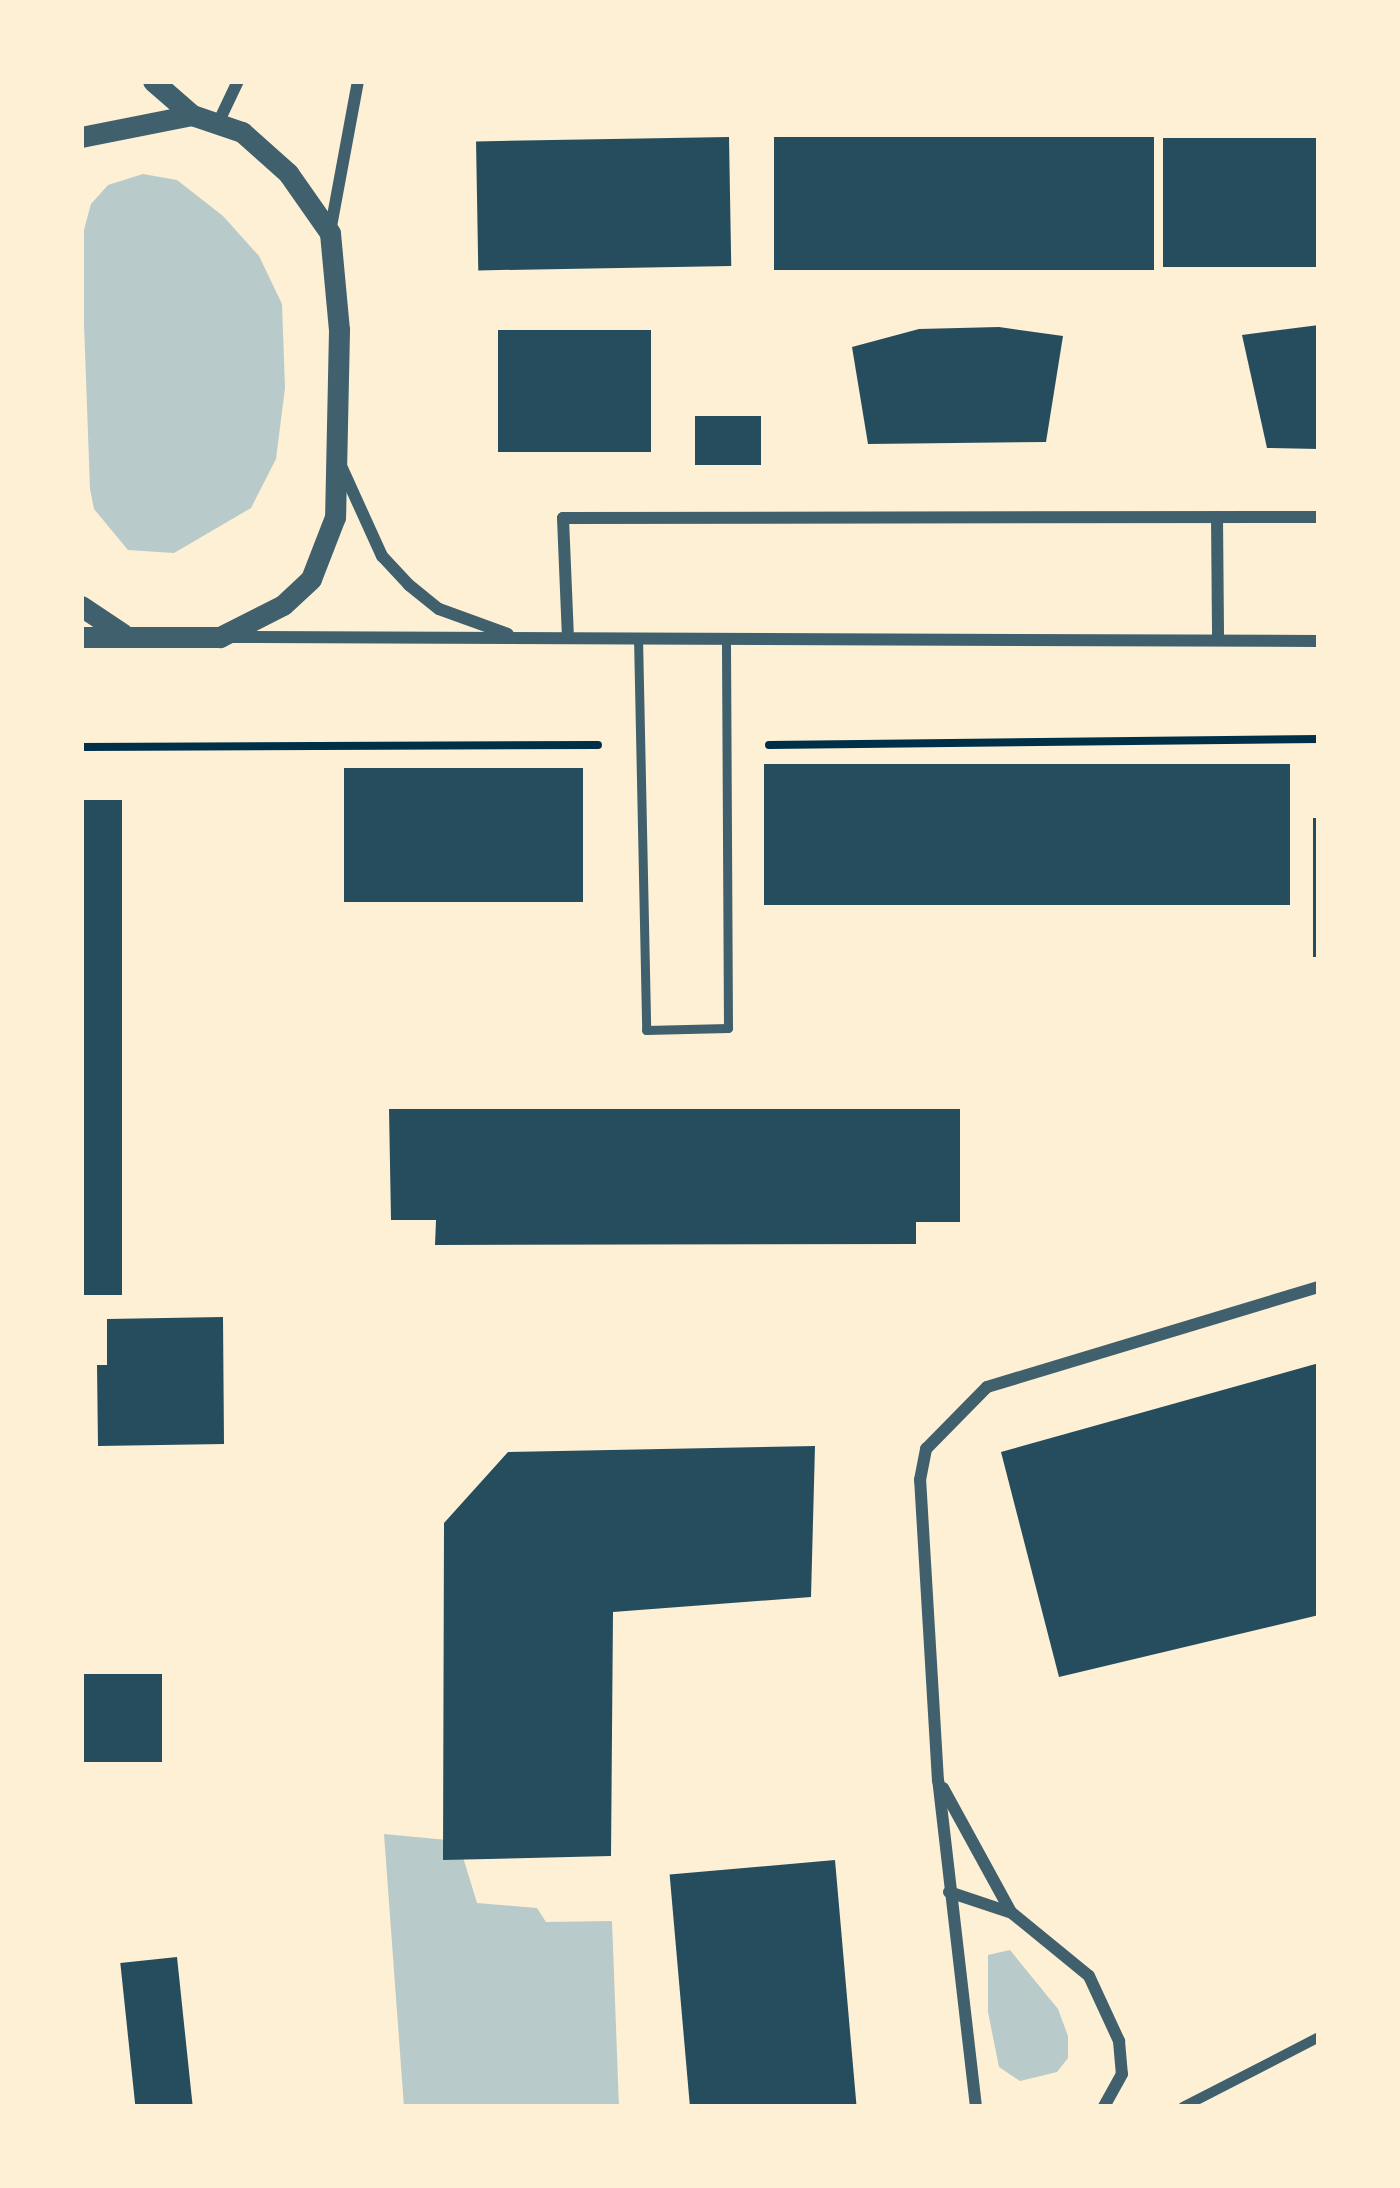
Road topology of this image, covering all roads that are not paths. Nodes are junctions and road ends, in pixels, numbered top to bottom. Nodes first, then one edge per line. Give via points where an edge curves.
1 (153, 81) edge
2 (238, 81) edge
3 (358, 81) edge
4 (192, 115) junction
5 (219, 122) junction
6 (81, 137) edge
7 (330, 233) junction
8 (338, 458) junction
9 (1217, 517) junction
10 (1319, 517) edge
11 (81, 606) edge
12 (129, 637) junction
13 (220, 637) junction
14 (638, 637) junction
15 (726, 637) junction
16 (81, 638) edge
17 (568, 638) junction
18 (527, 639) junction
19 (1218, 639) junction
20 (1319, 640) edge
21 (1319, 1288) edge
22 (938, 1781) junction
23 (949, 1892) junction
24 (1012, 1913) junction
25 (1319, 2037) edge
26 (976, 2107) edge
27 (1104, 2107) edge
28 (1183, 2107) edge

1 - 4 street
2 - 5 street
3 - 7 street
4 - 5 street
4 - 6 street
5 - 7 street via 277,161
7 - 8 street
8 - 13 street via 335,517 310,579 284,605
8 - 18 street via 382,556 409,585 470,625
9 - 10 street
9 - 17 street via 562,518
9 - 19 street
11 - 12 street
12 - 13 street
12 - 16 street
13 - 18 street
14 - 15 street
14 - 15 lane via 646,1030 728,1028
14 - 17 street
15 - 19 street
17 - 18 street
19 - 20 street
21 - 22 street via 987,1388 939,1430 920,1480
22 - 23 street
22 - 24 street
23 - 24 street
23 - 26 street
24 - 27 street via 1060,1946 1104,2003 1122,2074
25 - 28 street

